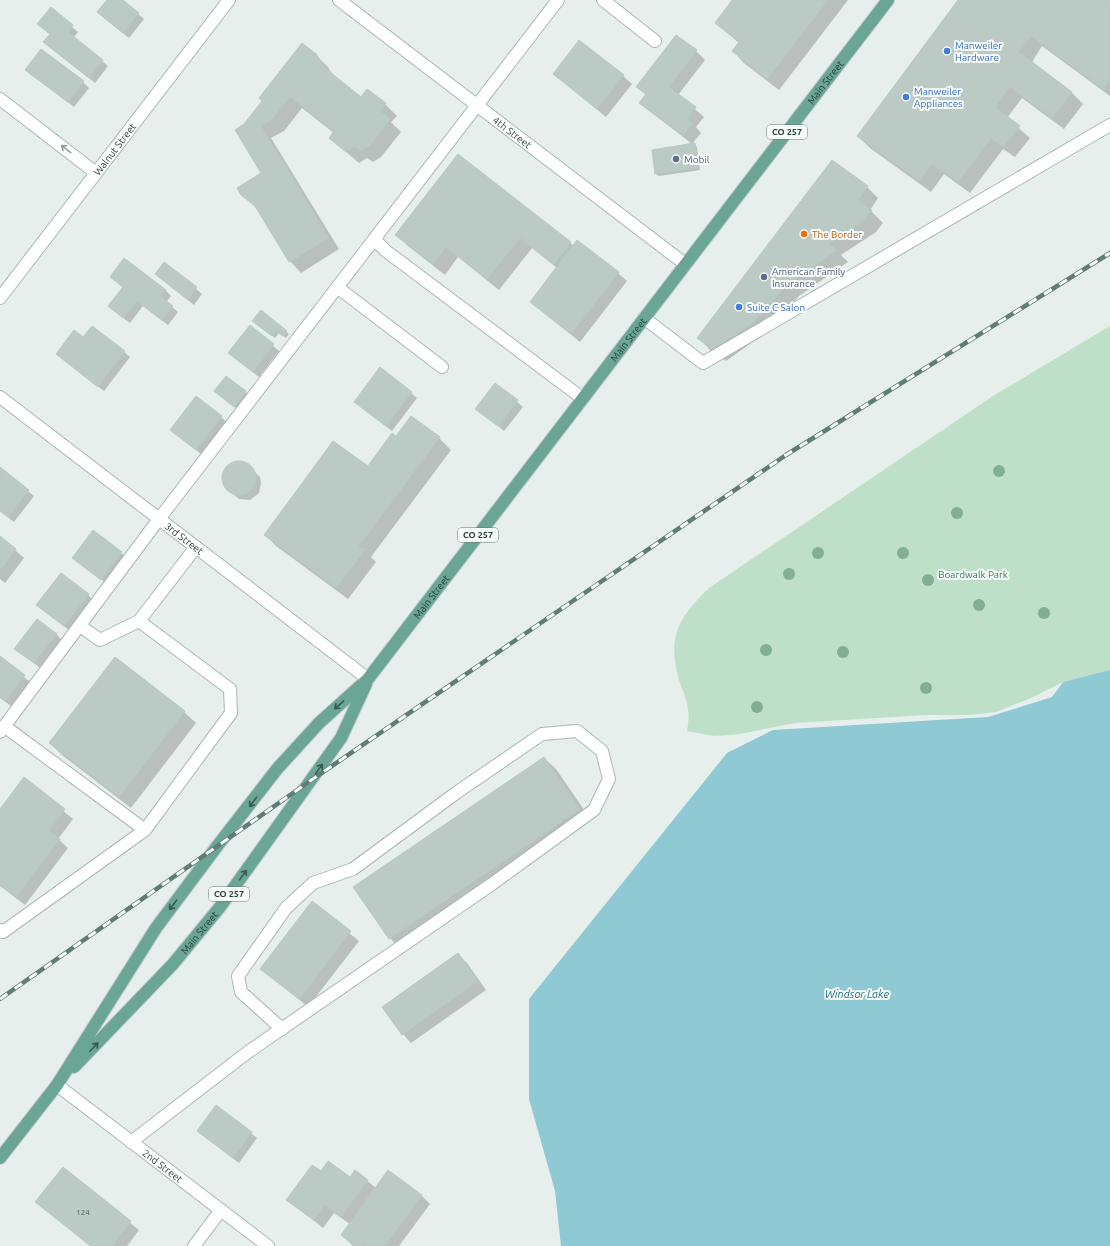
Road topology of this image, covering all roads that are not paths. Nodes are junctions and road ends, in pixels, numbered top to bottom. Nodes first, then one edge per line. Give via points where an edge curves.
1 (229, 0) edge
2 (339, 0) edge
3 (558, 0) edge
4 (603, 0) edge
5 (888, 0) edge
6 (655, 41) dead end
7 (0, 99) edge
8 (477, 105) junction
9 (1110, 125) edge
10 (96, 173) junction
11 (374, 240) junction
12 (686, 264) junction
13 (337, 287) junction
14 (0, 298) edge
15 (644, 318) junction
16 (442, 367) dead end
17 (0, 397) edge
18 (582, 398) junction
19 (159, 519) junction
20 (196, 547) junction
21 (139, 621) junction
22 (80, 626) junction
23 (368, 679) junction
24 (2, 729) edge
25 (144, 830) junction
26 (0, 930) edge
27 (282, 1028) junction
28 (57, 1085) junction
29 (131, 1142) junction
30 (0, 1158) edge
31 (221, 1210) junction
32 (194, 1246) edge
33 (268, 1246) edge

1 - 10 street, Walnut Street
2 - 8 street, 4th Street
3 - 8 street
4 - 6 street
5 - 12 main road, Main Street / CO 257
10 -> 7 street
8 - 11 street
8 - 12 street, 4th Street
9 - 15 street via 703,363
10 - 14 street, Walnut Street
11 - 13 street
11 - 18 street
12 - 15 main road, Main Street / CO 257
13 - 16 street
13 - 19 street
15 - 18 main road, Main Street / CO 257
17 - 19 street, 3rd Street
18 - 23 main road, Main Street / CO 257
19 - 20 street, 3rd Street
19 - 22 street
20 - 21 street
20 - 23 street, 3rd Street
21 - 22 street via 100,640
21 - 25 street via 230,689 231,713
22 - 24 street
23 -> 28 main road, Main Street / CO 257 via 319,723 277,769 215,849 156,928
28 -> 23 main road, Main Street / CO 257 via 174,964 220,907 341,738
24 - 25 street
25 - 26 street via 4,932
27 - 27 street via 492,884 594,810 609,779 602,750 577,731 542,734 352,869 313,883 286,908 238,976 241,992
27 - 29 street
28 - 29 street, 2nd Street
28 - 30 main road, Main Street / CO 257
29 - 31 street, 2nd Street
31 - 32 street
31 - 33 street, 2nd Street

